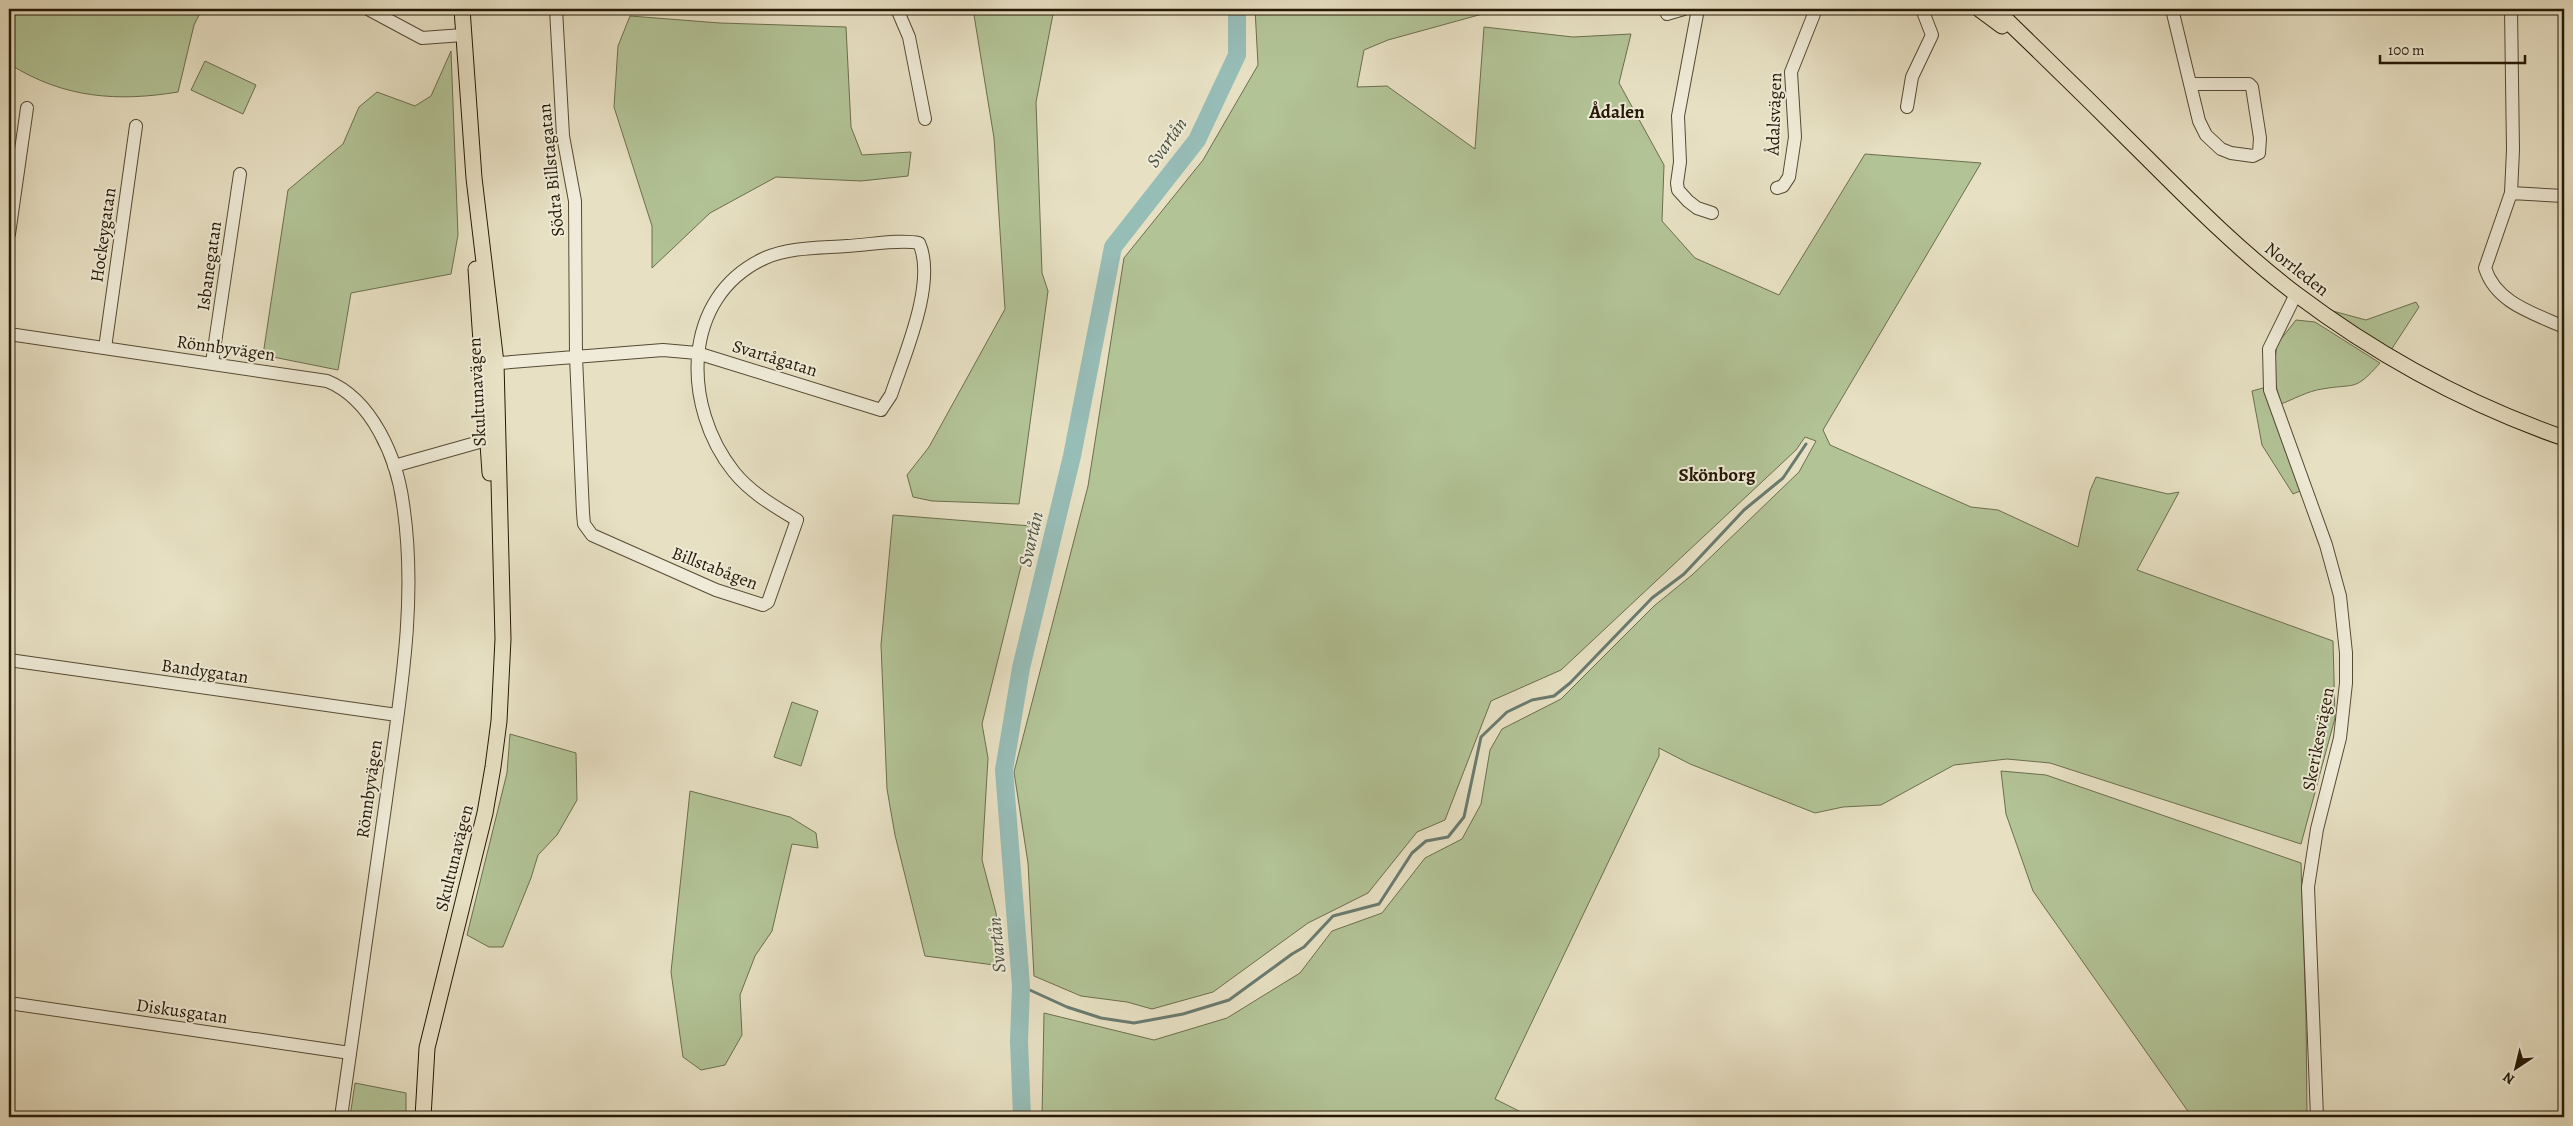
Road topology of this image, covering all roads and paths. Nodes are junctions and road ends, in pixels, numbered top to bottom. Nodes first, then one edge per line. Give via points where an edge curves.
1 (368, 9) edge
2 (462, 9) edge
3 (556, 9) edge
4 (897, 9) edge
5 (1684, 9) edge
6 (1698, 9) edge
7 (1816, 9) edge
8 (1922, 9) edge
9 (1979, 9) edge
10 (1996, 9) edge
11 (2172, 9) edge
12 (2511, 9) edge
13 (388, 13) edge
14 (1667, 14) dead end
15 (464, 35) junction
16 (2052, 65) junction
17 (2190, 84) junction
18 (1907, 107) dead end
19 (27, 108) dead end
20 (925, 119) dead end
21 (136, 126) dead end
22 (240, 174) dead end
23 (1777, 188) dead end
24 (2511, 193) junction
25 (2564, 196) edge
26 (1712, 213) dead end
27 (9, 234) edge
28 (920, 244) joint
29 (2296, 294) junction
30 (2564, 327) edge
31 (9, 334) edge
32 (105, 348) junction
33 (697, 353) junction
34 (576, 357) junction
35 (212, 363) junction
36 (490, 363) junction
37 (494, 438) junction
38 (2564, 438) edge
39 (394, 466) junction
40 (9, 660) edge
41 (397, 715) junction
42 (9, 1003) edge
43 (350, 1053) junction
44 (340, 1117) edge
45 (423, 1117) edge
46 (2317, 1117) edge

1 - 13 street
2 - 15 main road, Skultunavägen
3 - 34 street, Södra Billstagatan via 563,136 575,202
4 - 20 street via 909,37
5 - 14 street
6 - 26 street via 1678,116 1680,162 1677,183 1678,190 1697,208
7 - 23 street, Ådalsvägen via 1791,72 1795,137 1789,177 1783,186
8 - 18 street via 1932,35 1912,77
9 - 16 main road, Norrleden
10 - 16 main road, Norrleden
11 - 17 street
12 - 24 street via 2514,150
13 - 15 street via 422,38
15 - 36 main road, Skultunavägen
16 - 29 main road, Norrleden via 2230,238
17 - 17 street via 2199,121 2213,143 2231,153 2253,156 2258,153 2261,148 2252,88 2246,83
19 - 27 street
21 - 32 street, Hockeygatan
22 - 35 street, Isbanegatan
24 - 25 street
24 - 30 street via 2485,268 2488,277 2511,304
28 - 33 street, Billstabågen via 808,249 766,258 732,281 718,299 707,318
28 - 33 street, Svartågatan via 923,295 891,395 881,410
29 - 38 main road, Norrleden via 2338,324 2436,383 2491,410
29 - 46 street, Skerikesvägen via 2269,349 2270,390 2326,545 2340,596 2346,654 2340,738 2317,829 2308,887
31 - 32 street, Rönnbyvägen
32 - 35 street, Rönnbyvägen
33 - 34 street, Svartågatan via 663,350
33 - 34 street, Billstabågen via 700,400 712,440 735,474 750,489 797,520 771,598 762,605 681,576 587,530 583,513
34 - 36 street, Svartågatan
35 - 39 street, Rönnbyvägen via 306,377 338,386 368,415
36 - 37 main road, Skultunavägen
37 - 39 street
37 - 45 main road, Skultunavägen via 502,604 499,720 485,813 427,1048
39 - 41 street, Rönnbyvägen via 403,503 407,592 406,653
40 - 41 street, Bandygatan
41 - 43 street, Rönnbyvägen
42 - 43 street, Diskusgatan
43 - 44 street, Rönnbyvägen

